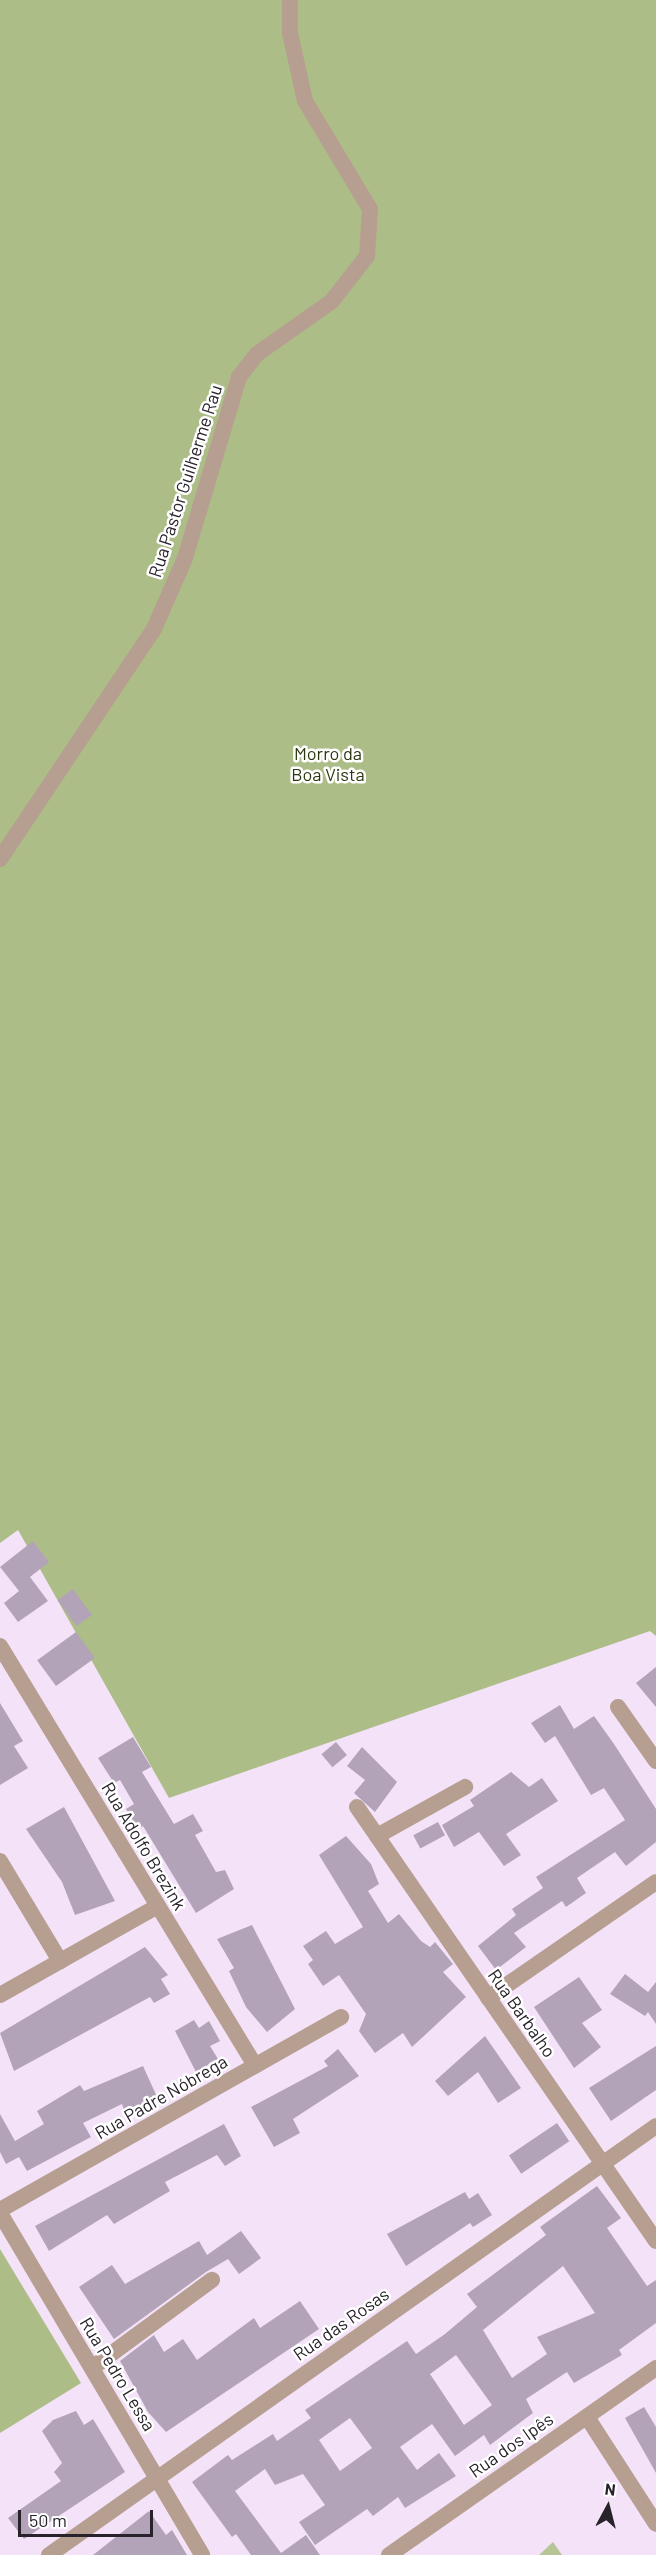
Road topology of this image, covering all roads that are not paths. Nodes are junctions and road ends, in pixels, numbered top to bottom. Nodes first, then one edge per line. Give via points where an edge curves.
1 (290, 0) edge
2 (0, 859) edge
3 (0, 1646) edge
4 (618, 1707) dead end
5 (656, 1761) edge
6 (465, 1787) dead end
7 (357, 1807) dead end
8 (376, 1836) junction
9 (0, 1861) edge
10 (656, 1882) edge
11 (158, 1906) junction
12 (60, 1961) junction
13 (0, 1995) edge
14 (489, 1998) junction
15 (341, 2017) dead end
16 (255, 2066) junction
17 (656, 2126) edge
18 (603, 2163) junction
19 (0, 2212) edge
20 (656, 2241) edge
21 (212, 2280) dead end
22 (92, 2368) junction
23 (656, 2368) edge
24 (587, 2416) junction
25 (157, 2478) junction
26 (656, 2524) edge
27 (49, 2555) edge
28 (201, 2555) edge
29 (389, 2555) edge

1 - 2 street, Rua Pastor Guilherme Rau via 290,33 305,101 370,209 367,256 332,301 257,354 239,377 185,558 154,629
3 - 11 street, Rua Adolfo Brezink
4 - 5 street
6 - 8 street
7 - 8 street, Rua Barbalho
8 - 14 street, Rua Barbalho
9 - 12 street
10 - 14 street
11 - 12 street
11 - 16 street, Rua Adolfo Brezink
12 - 13 street
14 - 18 street, Rua Barbalho
15 - 16 street, Rua Padre Nóbrega
16 - 19 street, Rua Padre Nóbrega
17 - 18 street, Rua das Rosas
18 - 20 street, Rua Barbalho
18 - 25 street, Rua das Rosas
19 - 22 street, Rua Pedro Lessa
21 - 22 street
22 - 25 street, Rua Pedro Lessa
23 - 24 street, Rua dos Ipês
24 - 26 street
24 - 29 street, Rua dos Ipês
25 - 27 street, Rua das Rosas
25 - 28 street, Rua Pedro Lessa

